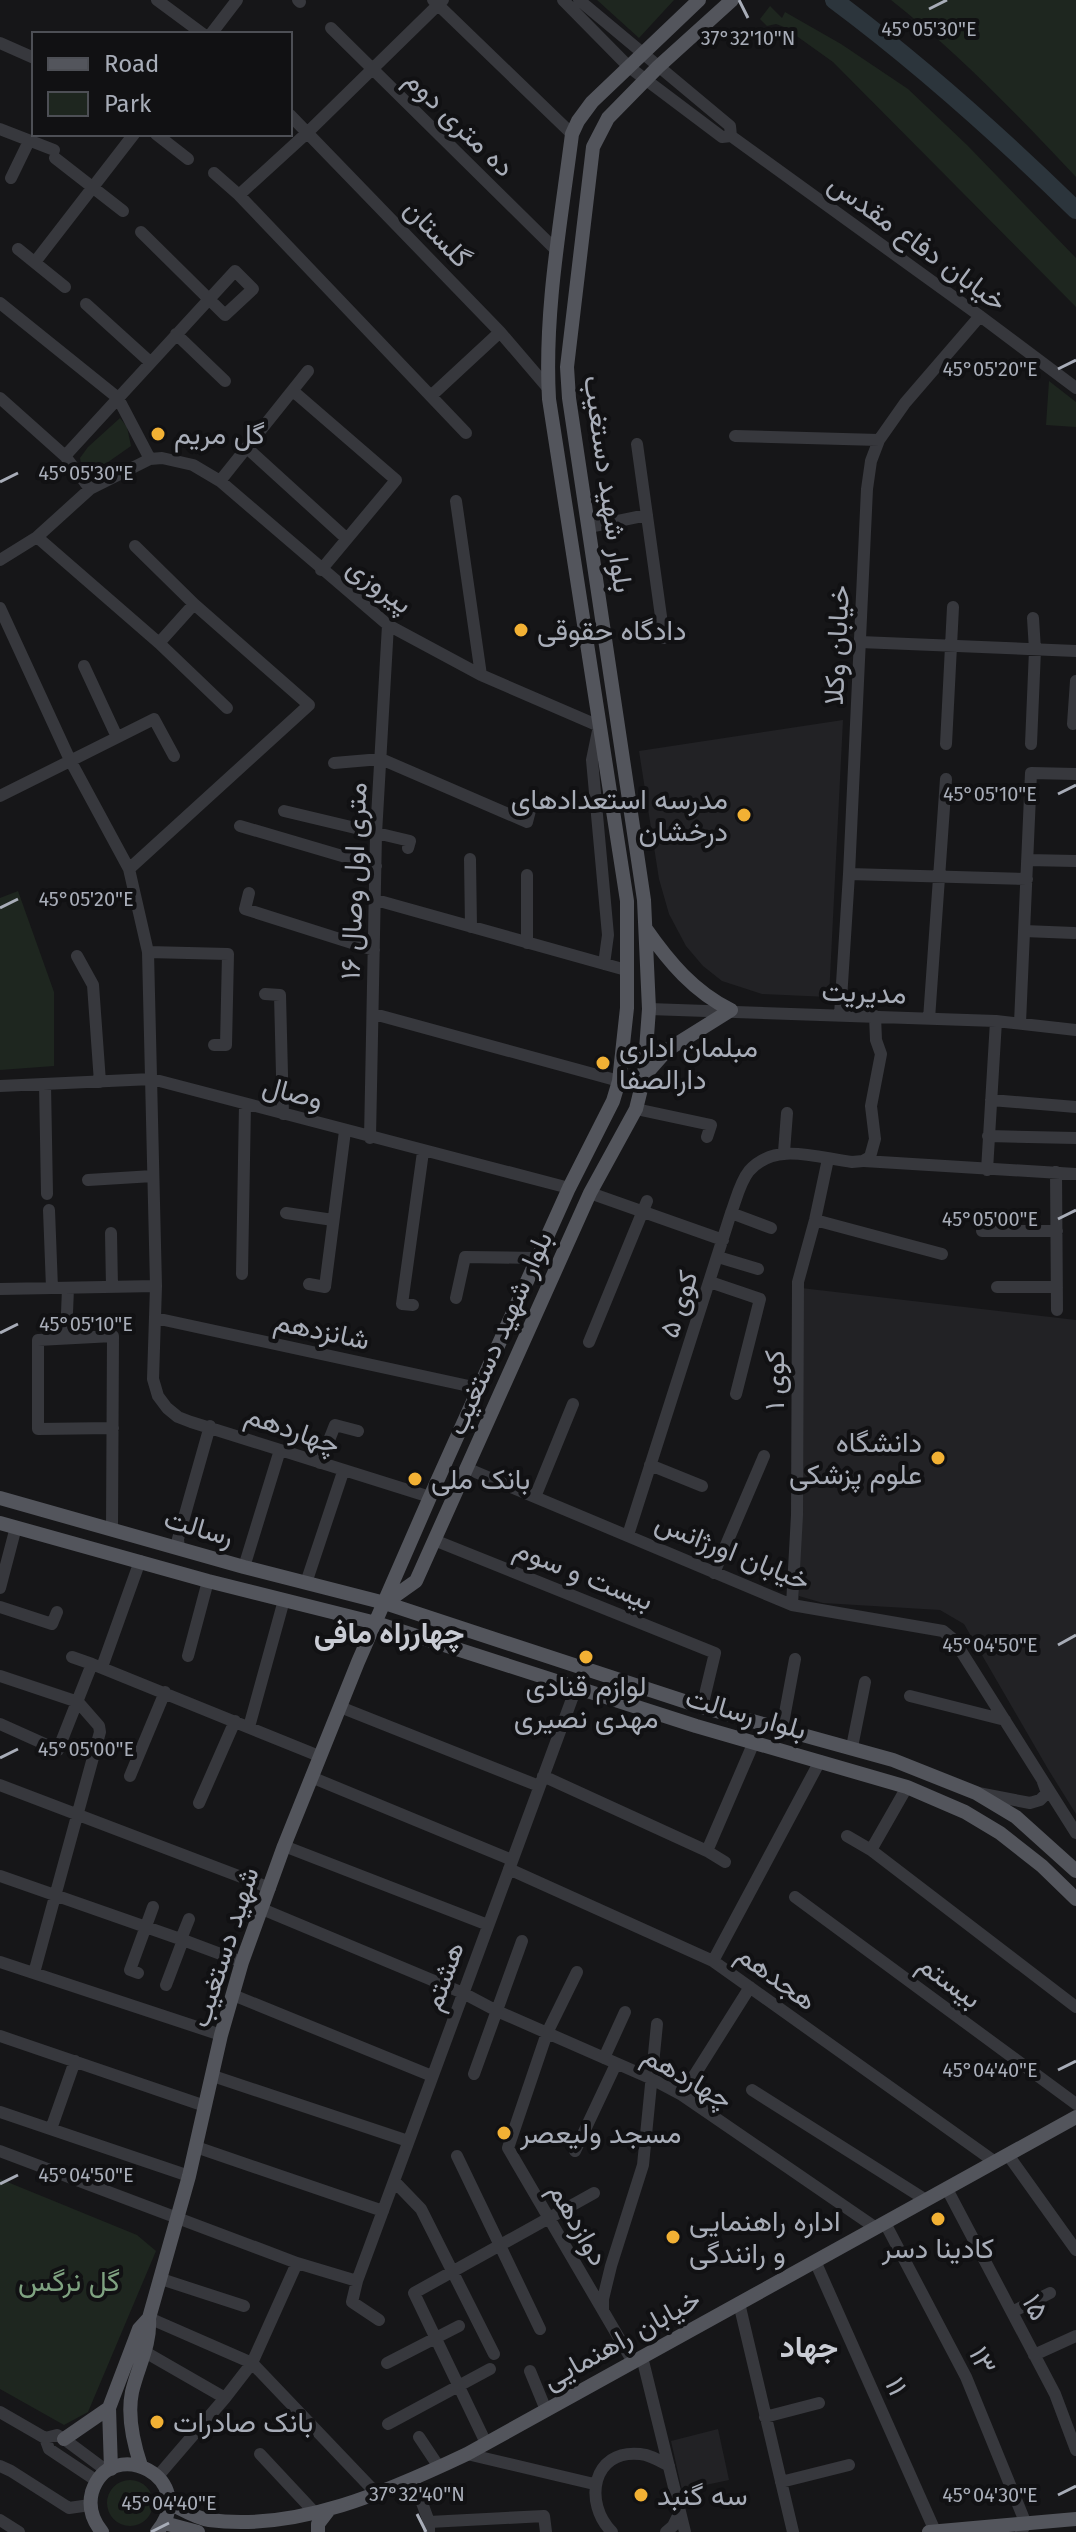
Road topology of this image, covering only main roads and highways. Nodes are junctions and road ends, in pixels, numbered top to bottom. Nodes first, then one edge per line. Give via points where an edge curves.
1 (699, 0) edge
2 (732, 0) edge
3 (645, 928) junction
4 (627, 1008) junction
5 (649, 1009) junction
6 (644, 1077) junction
7 (569, 1188) junction
8 (590, 1193) junction
9 (0, 1498) edge
10 (0, 1523) edge
11 (179, 1549) junction
12 (174, 1571) junction
13 (385, 1603) junction
14 (376, 1623) junction
15 (702, 1707) junction
16 (696, 1726) junction
17 (893, 1760) junction
18 (886, 1780) junction
19 (1076, 1871) edge
20 (1076, 1899) edge
21 (1073, 2124) edge
22 (149, 2318) junction
23 (109, 2408) junction
24 (64, 2439) road end
25 (141, 2466) junction
26 (105, 2474) junction
27 (169, 2503) junction
28 (91, 2510) junction
29 (322, 2513) junction
30 (294, 2518) junction
31 (1073, 2522) edge
32 (1024, 2528) edge
33 (160, 2529) edge
34 (932, 2531) edge
35 (84, 2532) edge
36 (102, 2532) edge
37 (198, 2532) edge
38 (307, 2532) edge
39 (318, 2532) edge

1 - 4 main road, بلوار شهید دستغیب via 592,102 572,134 547,359 627,901
2 - 3 main road, بلوار شهید دستغیب via 608,118 593,147 567,367
3 - 5 main road, بلوار شهید دستغیب
3 - 6 main road via 689,981 731,1010 667,1050
4 - 5 main road
4 - 7 main road, بلوار شهید دستغیب via 613,1101
5 - 6 main road, بلوار شهید دستغیب
6 - 8 main road, بلوار شهید دستغیب via 636,1109
7 - 8 main road
7 - 13 main road, بلوار شهید دستغیب
8 - 13 main road, بلوار شهید دستغیب via 416,1581
9 - 11 main road, رسالت
10 - 12 main road, رسالت
11 - 12 main road
11 - 13 main road, رسالت
12 - 14 main road, رسالت
13 - 14 main road, شهید دستغیب
13 - 15 main road, بلوار رسالت
14 - 16 main road, بلوار رسالت
14 - 22 main road, شهید دستغیب via 319,1756 242,1962
15 - 16 main road
15 - 17 main road, بلوار رسالت
16 - 18 main road, بلوار رسالت
17 - 18 main road
17 - 19 main road, بلوار رسالت via 976,1793 1016,1817
18 - 20 main road, بلوار رسالت via 965,1812 1000,1833
21 - 29 main road, خیابان راهنمایی via 1002,2158 467,2454
22 - 23 main road via 139,2329
22 - 25 main road via 150,2335 130,2406
23 - 24 main road
23 - 26 main road
25 - 26 main road via 122,2465
25 - 27 main road via 158,2476
26 - 28 main road via 93,2489
27 - 30 main road, خیابان راهنمایی via 207,2520 256,2524
27 - 33 main road
28 - 35 main road
28 - 36 main road
29 - 30 main road, خیابان راهنمایی
29 - 39 main road
30 - 38 main road
31 - 32 main road
32 - 34 main road
33 - 37 main road

